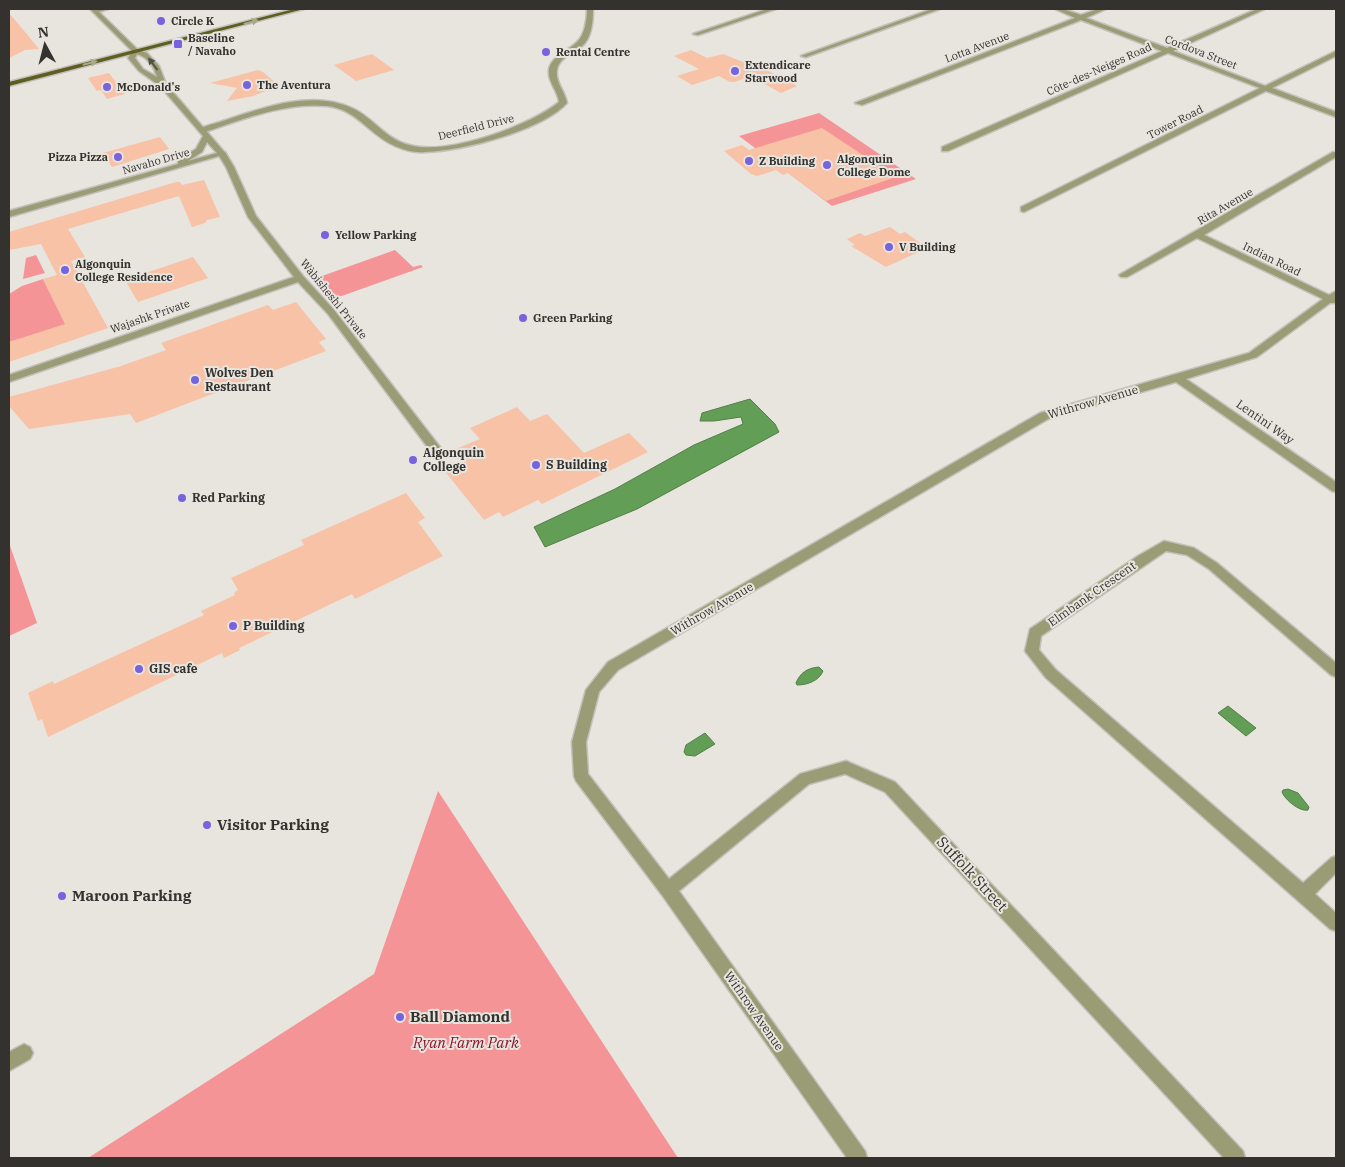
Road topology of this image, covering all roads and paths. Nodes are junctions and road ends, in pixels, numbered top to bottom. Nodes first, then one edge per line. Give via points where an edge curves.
1 (105, 9) edge
2 (271, 9) edge
3 (301, 9) edge
4 (590, 9) edge
5 (773, 9) edge
6 (937, 9) edge
7 (1058, 9) edge
8 (1103, 9) edge
9 (1262, 9) edge
10 (94, 10) edge
11 (1081, 17) junction
12 (217, 22) dead end
13 (182, 31) dead end
14 (696, 34) dead end
15 (159, 37) dead end
16 (133, 44) junction
17 (106, 51) dead end
18 (136, 51) junction
19 (1167, 51) junction
20 (1336, 53) edge
21 (804, 56) dead end
22 (68, 60) dead end
23 (9, 76) edge
24 (9, 84) edge
25 (163, 84) junction
26 (1266, 89) junction
27 (859, 103) dead end
28 (1336, 115) edge
29 (204, 132) junction
30 (945, 149) dead end
31 (222, 154) junction
32 (1336, 154) edge
33 (172, 168) junction
34 (1024, 209) dead end
35 (9, 214) edge
36 (1197, 235) junction
37 (1124, 275) dead end
38 (300, 278) junction
39 (1334, 298) edge
40 (1178, 378) junction
41 (9, 379) edge
42 (438, 454) dead end
43 (1336, 488) edge
44 (1336, 671) edge
45 (1336, 863) edge
46 (668, 890) junction
47 (1303, 894) junction
48 (1336, 923) edge
49 (853, 1156) edge
50 (1236, 1158) edge

1 - 10 street
2 - 12 main road
18 -> 3 main road
4 - 29 street, Deerfield Drive via 590,21 582,42 560,58 553,68 553,80 562,94 563,103 552,113 501,134 422,150 387,139 361,115 348,108 311,103 280,107
5 - 14 street
6 - 21 street
7 - 11 street, Cordova Street
8 - 11 street, Lotta Avenue
9 - 19 street, Côte-des-Neiges Road
10 - 16 street
11 - 19 street, Cordova Street
11 - 27 street, Lotta Avenue
13 - 15 main road
16 - 17 main road
16 - 18 street
24 -> 18 main road
25 -> 18 street via 157,67 145,54
18 - 25 street via 131,58 140,70
19 - 26 street, Cordova Street
19 - 30 street, Côte-des-Neiges Road
20 - 26 street, Tower Road
22 - 23 main road
25 - 29 street
26 - 28 street, Cordova Street
26 - 34 street, Tower Road
29 - 31 street
29 - 33 street via 199,150
31 - 33 street, Navaho Drive
31 - 38 street, Wàbisheshì Private via 252,217
32 - 36 street, Rita Avenue
33 - 35 street, Navaho Drive
36 - 37 street, Rita Avenue
36 - 39 street, Indian Road
38 - 41 street, Wajashk Private
38 - 42 street, Wàbisheshì Private via 331,312
39 - 40 street, Withrow Avenue via 1253,355
40 - 43 street, Lentini Way
40 - 46 street, Withrow Avenue via 1044,416 613,666 593,690 579,742 581,776
44 - 47 street, Elmbank Crescent via 1213,566 1190,551 1164,546 1036,633 1032,651 1051,674
45 - 47 street
46 - 49 street, Withrow Avenue
46 - 50 street, Suffolk Street via 805,779 846,767 890,787
47 - 48 street, Elmbank Crescent

